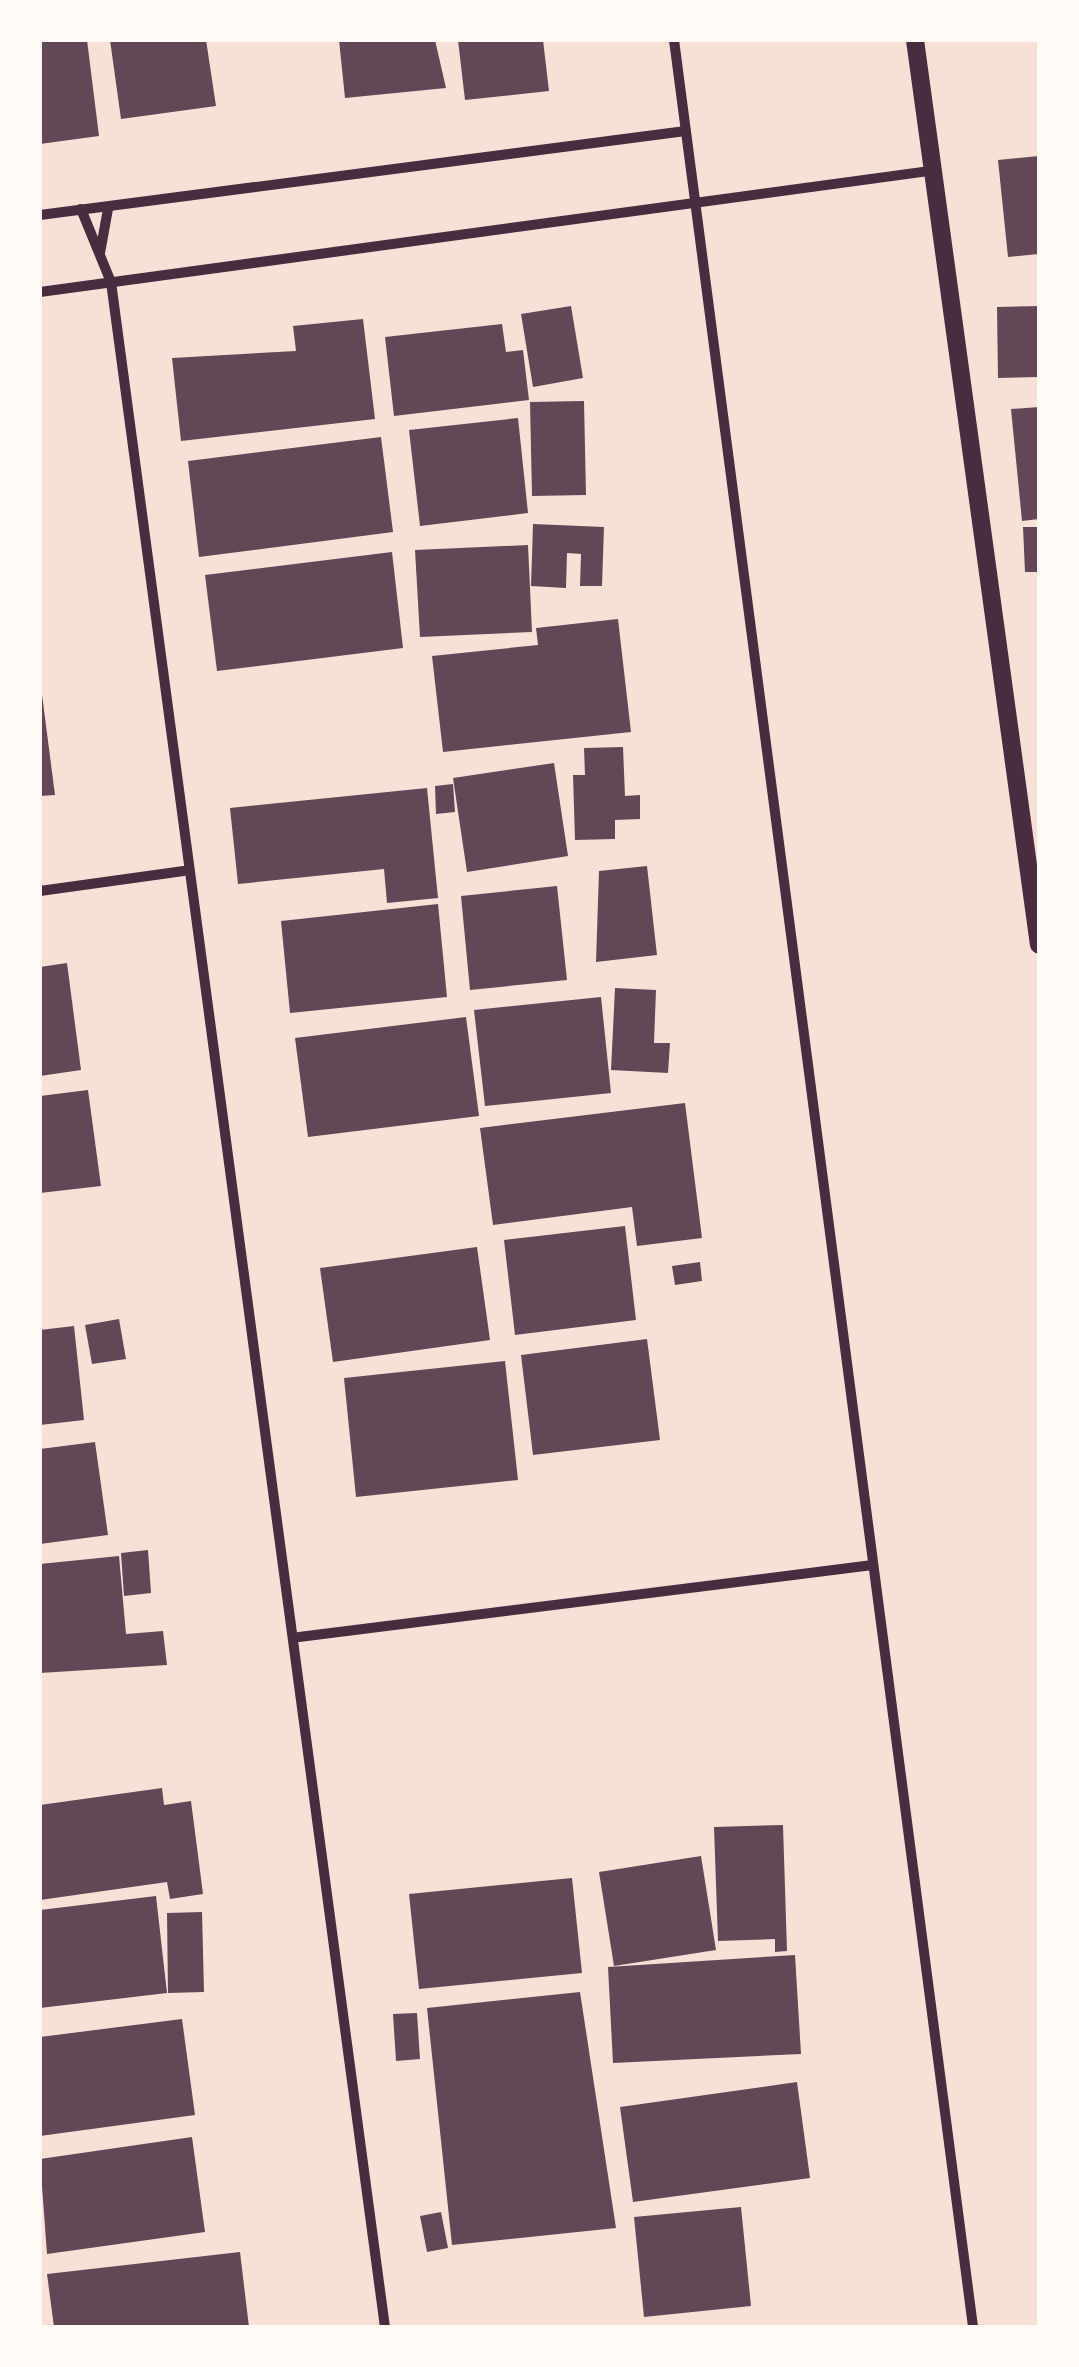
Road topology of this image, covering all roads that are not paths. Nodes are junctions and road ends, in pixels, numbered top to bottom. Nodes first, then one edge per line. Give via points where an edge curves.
1 (674, 40) edge
2 (915, 40) edge
3 (686, 132) junction
4 (936, 170) junction
5 (696, 204) junction
6 (81, 210) junction
7 (108, 210) junction
8 (40, 215) edge
9 (100, 254) junction
10 (111, 282) junction
11 (40, 292) edge
12 (1034, 863) edge
13 (184, 871) junction
14 (40, 891) edge
15 (1039, 945) edge
16 (873, 1565) junction
17 (299, 1637) junction
18 (385, 2327) edge
19 (973, 2327) edge

1 - 3 street
2 - 4 street
3 - 5 street
3 - 7 street
4 - 5 street
4 - 12 street
5 - 10 street
5 - 16 street
6 - 7 street
6 - 8 street
6 - 9 street
7 - 9 street
9 - 10 street
10 - 11 street
10 - 13 street
12 - 15 street
13 - 14 street
13 - 17 street
16 - 17 street
16 - 19 street
17 - 18 street

